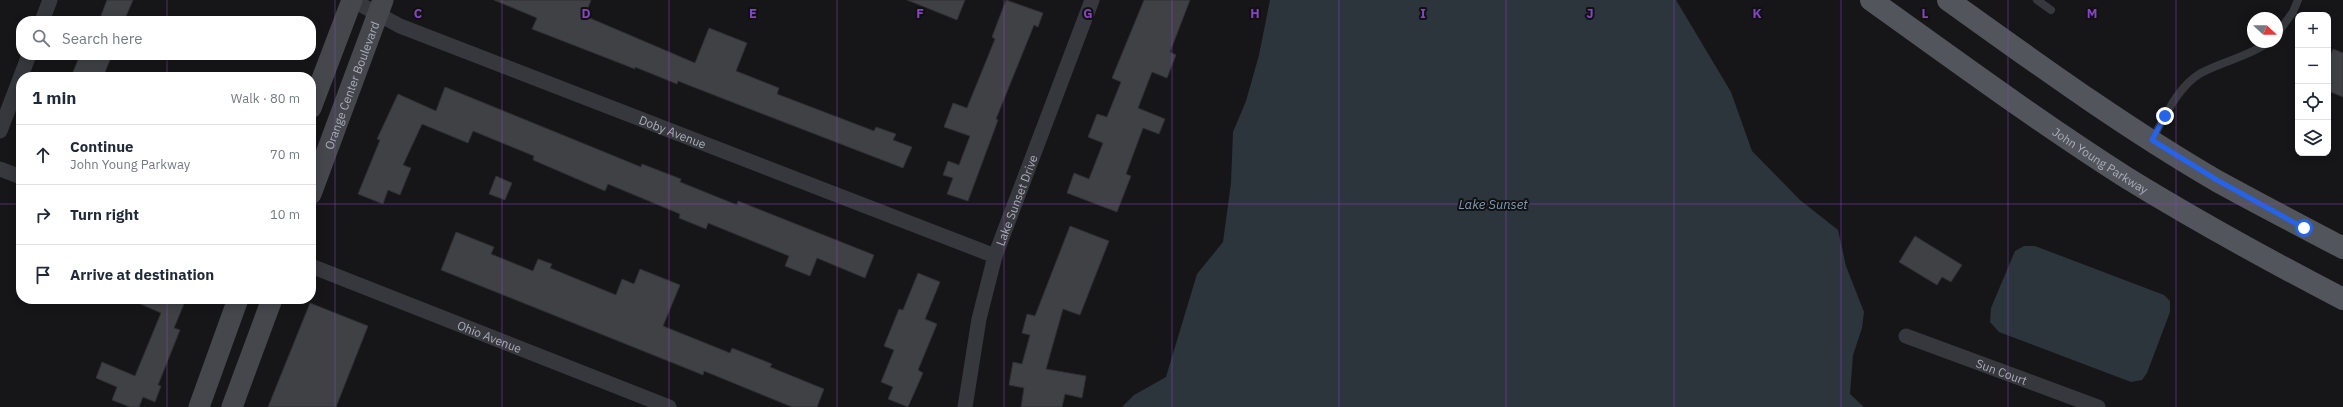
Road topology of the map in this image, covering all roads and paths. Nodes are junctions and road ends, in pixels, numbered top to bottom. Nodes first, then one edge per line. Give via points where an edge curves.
1 (50, 0) edge
2 (352, 0) edge
3 (1092, 0) edge
4 (1871, 0) edge
5 (1948, 0) edge
6 (2037, 0) edge
7 (2298, 0) edge
8 (381, 7) edge
9 (2051, 10) dead end
10 (44, 16) edge
11 (2283, 26) edge
12 (2258, 48) edge
13 (27, 60) edge
14 (23, 72) edge
15 (16, 89) edge
16 (316, 95) edge
17 (0, 131) edge
18 (2152, 140) junction
19 (0, 169) edge
20 (16, 175) edge
21 (316, 181) edge
22 (2343, 248) edge
23 (995, 256) junction
24 (316, 268) edge
25 (2343, 299) edge
26 (236, 304) edge
27 (270, 304) edge
28 (1906, 336) dead end
29 (662, 406) edge
30 (198, 407) edge
31 (232, 407) edge
32 (965, 407) edge
33 (2098, 407) edge

1 - 10 street
2 - 8 street, Doby Avenue
2 - 16 street
3 - 23 street, Lake Sunset Drive
4 - 25 main road, John Young Parkway via 2127,178
5 - 18 main road via 2060,80
6 - 9 lane
7 - 11 lane
8 - 21 street, Orange Center Boulevard
8 - 23 street, Doby Avenue via 400,26
12 - 18 lane via 2237,60 2201,73 2186,85
13 - 14 street
15 - 17 street
18 - 22 main road via 2217,180
19 - 20 street
23 - 32 street, Lake Sunset Drive via 979,319
24 - 29 street, Ohio Avenue
26 - 30 street
27 - 31 street
28 - 33 street, Sun Court

